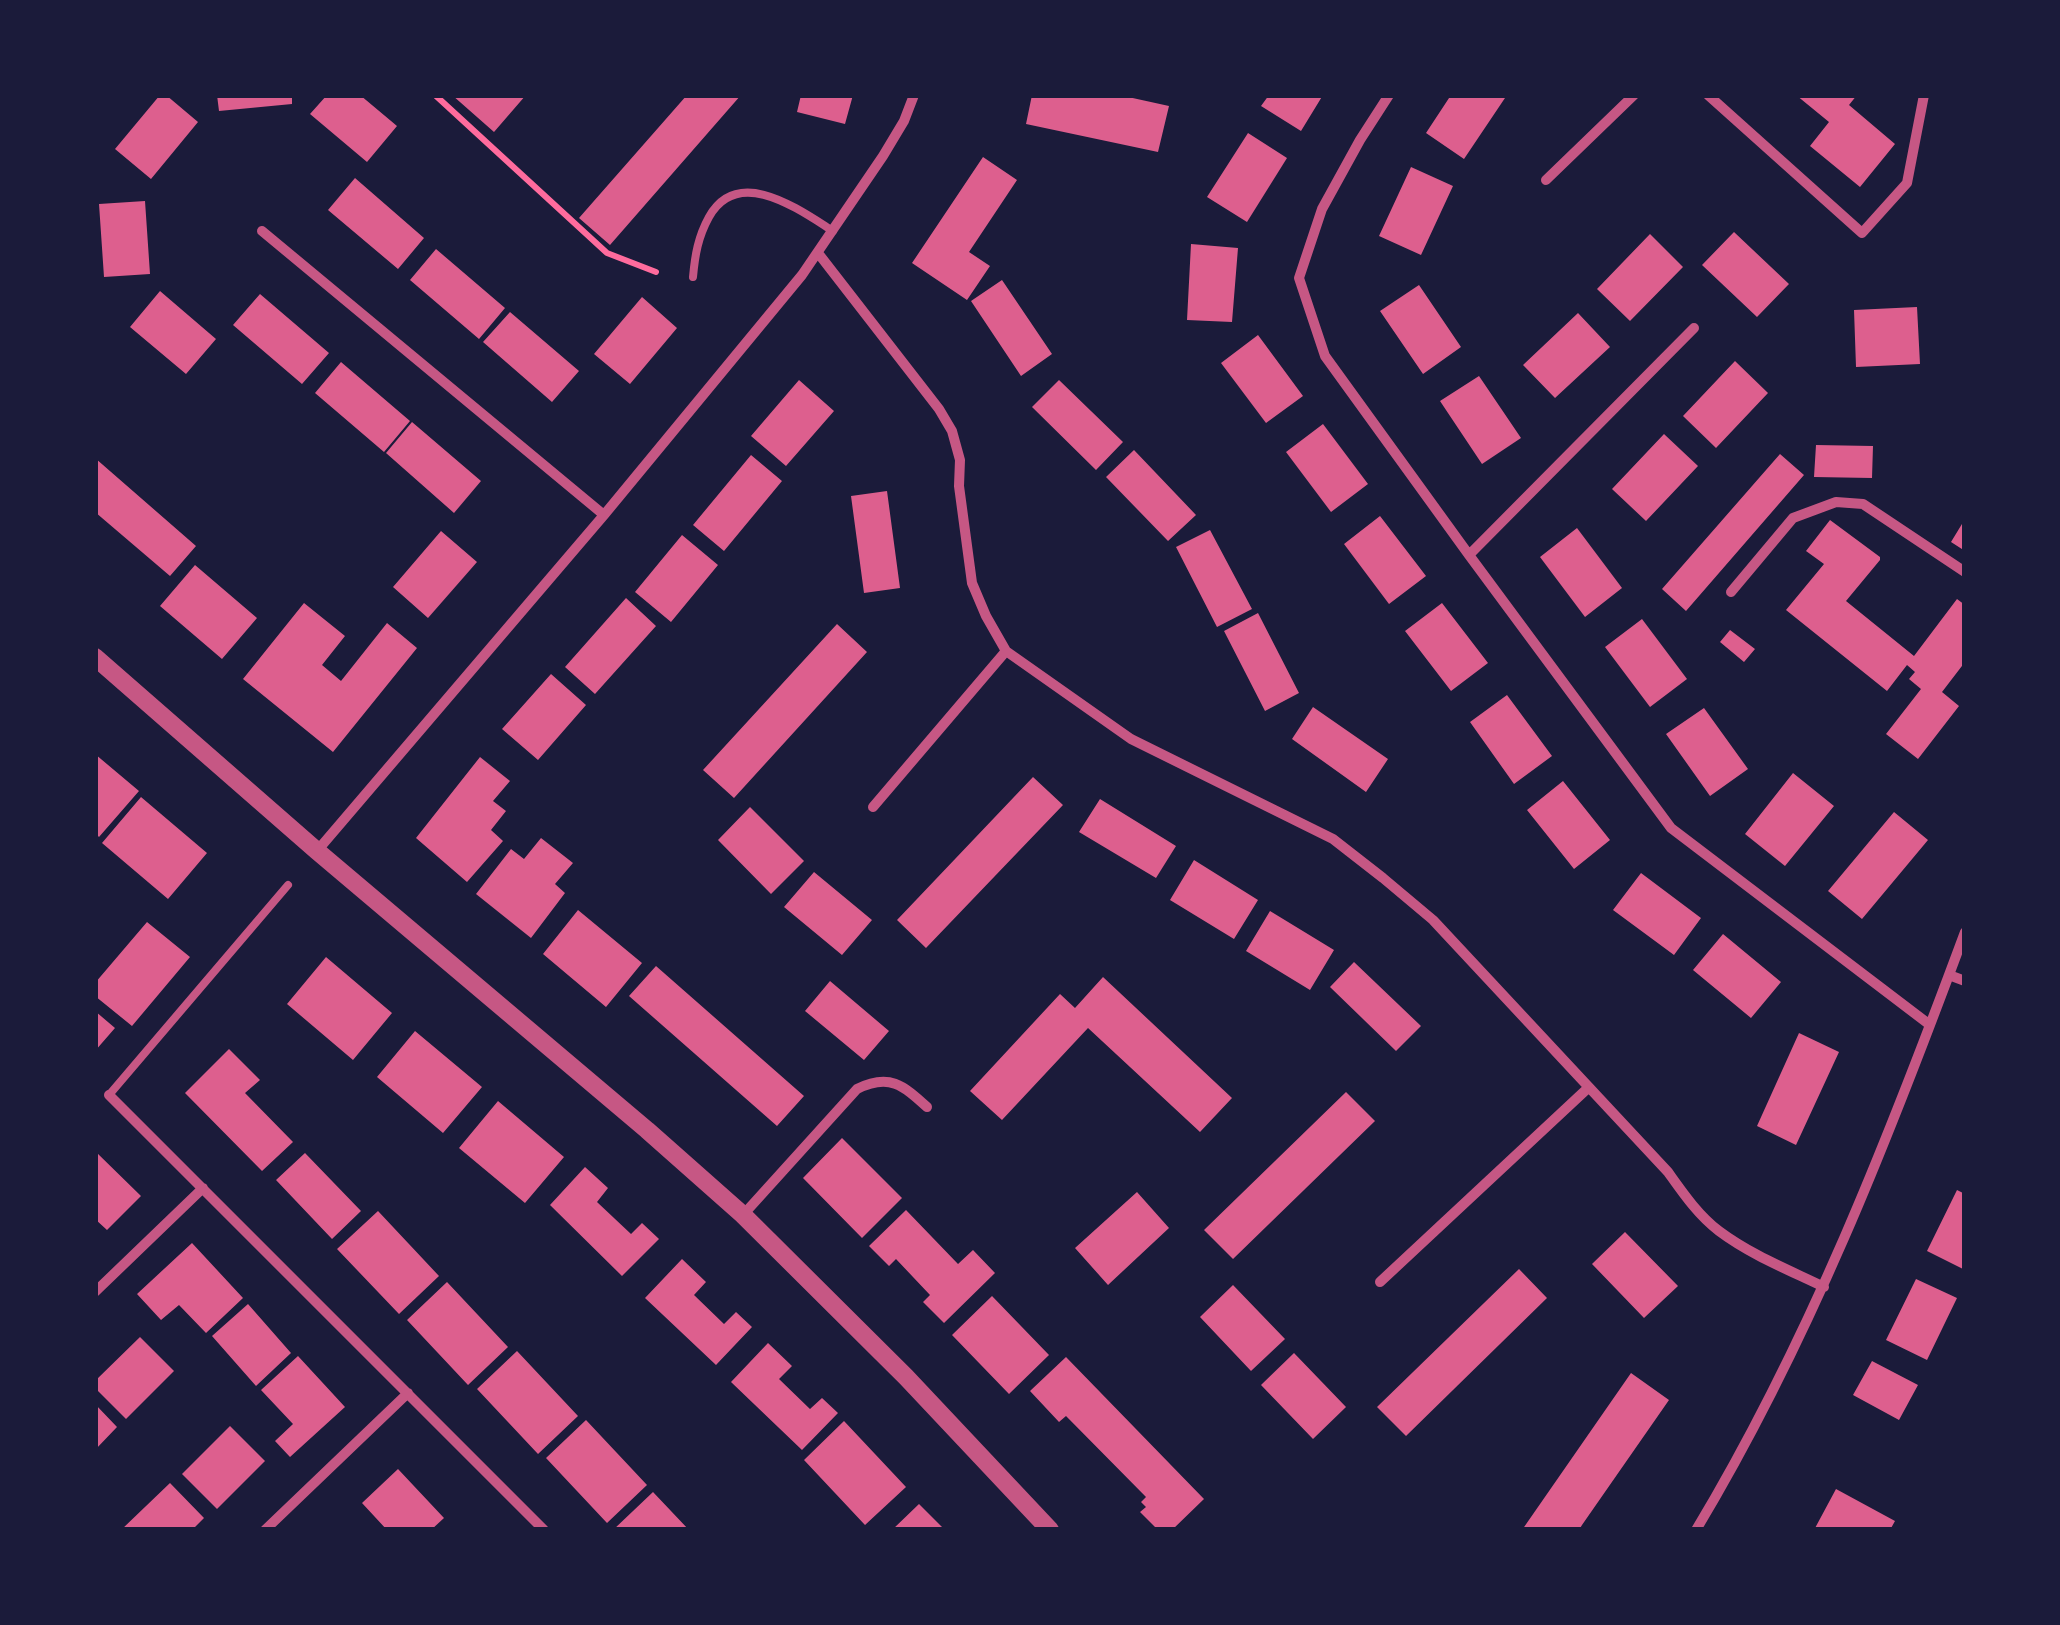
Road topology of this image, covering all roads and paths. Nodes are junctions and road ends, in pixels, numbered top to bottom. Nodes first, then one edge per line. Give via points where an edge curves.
1 (435, 95) edge
2 (914, 95) edge
3 (1389, 95) edge
4 (1634, 95) edge
5 (1708, 95) edge
6 (1924, 95) edge
7 (1546, 180) dead end
8 (262, 231) dead end
9 (832, 231) junction
10 (818, 252) junction
11 (656, 272) dead end
12 (693, 278) dead end
13 (1694, 328) dead end
14 (604, 515) junction
15 (1469, 555) junction
16 (1965, 572) edge
17 (1731, 592) dead end
18 (1006, 651) junction
19 (95, 657) edge
20 (873, 807) dead end
21 (317, 851) junction
22 (288, 885) dead end
23 (1965, 932) edge
24 (1949, 975) junction
25 (1965, 981) edge
26 (1930, 1025) junction
27 (1588, 1088) junction
28 (109, 1095) joint
29 (928, 1107) dead end
30 (203, 1188) junction
31 (743, 1215) junction
32 (1380, 1282) dead end
33 (1824, 1287) junction
34 (95, 1292) edge
35 (408, 1393) junction
36 (265, 1530) edge
37 (544, 1530) edge
38 (1050, 1530) edge
39 (1696, 1530) edge

1 - 11 path via 607,253
2 - 9 street
3 - 15 street via 1322,209 1298,278 1326,356
4 - 7 street
5 - 6 street via 1862,233 1907,183
8 - 14 street
9 - 10 street
9 - 12 lane via 762,194 730,195 716,206 696,244
10 - 14 street
10 - 18 street via 952,431 972,582
13 - 15 street
14 - 21 street
15 - 26 street via 1671,828
16 - 17 street via 1863,504 1836,502 1793,518
18 - 20 street
18 - 27 street via 1132,740 1333,840 1434,920
19 - 21 street
21 - 31 street
22 - 28 lane
23 - 24 street
24 - 25 street
24 - 26 street
26 - 33 street
27 - 32 street
27 - 33 street via 1718,1230
28 - 30 street
29 - 31 street via 895,1082 857,1089
30 - 34 street
30 - 35 street
31 - 38 street
33 - 39 street
35 - 36 street
35 - 37 street

